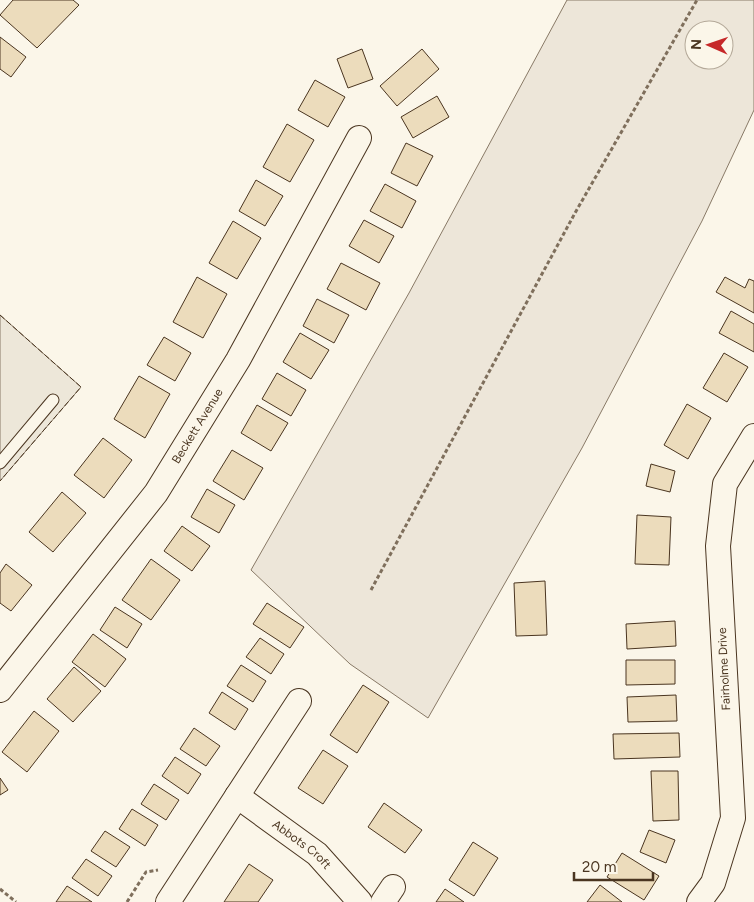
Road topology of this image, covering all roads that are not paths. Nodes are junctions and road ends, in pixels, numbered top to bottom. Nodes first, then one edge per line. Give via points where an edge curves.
1 (359, 138) dead end
2 (53, 400) dead end
3 (754, 436) edge
4 (0, 463) edge
5 (0, 690) edge
6 (299, 702) dead end
7 (237, 796) junction
8 (168, 902) edge
9 (360, 902) edge
10 (699, 902) edge

1 - 5 street, Beckett Avenue via 238,360 156,493
2 - 4 lane
3 - 10 street, Fairholme Drive via 725,484 718,546 733,818 713,883
6 - 7 street
7 - 8 street
7 - 9 street, Abbots Croft via 317,854

